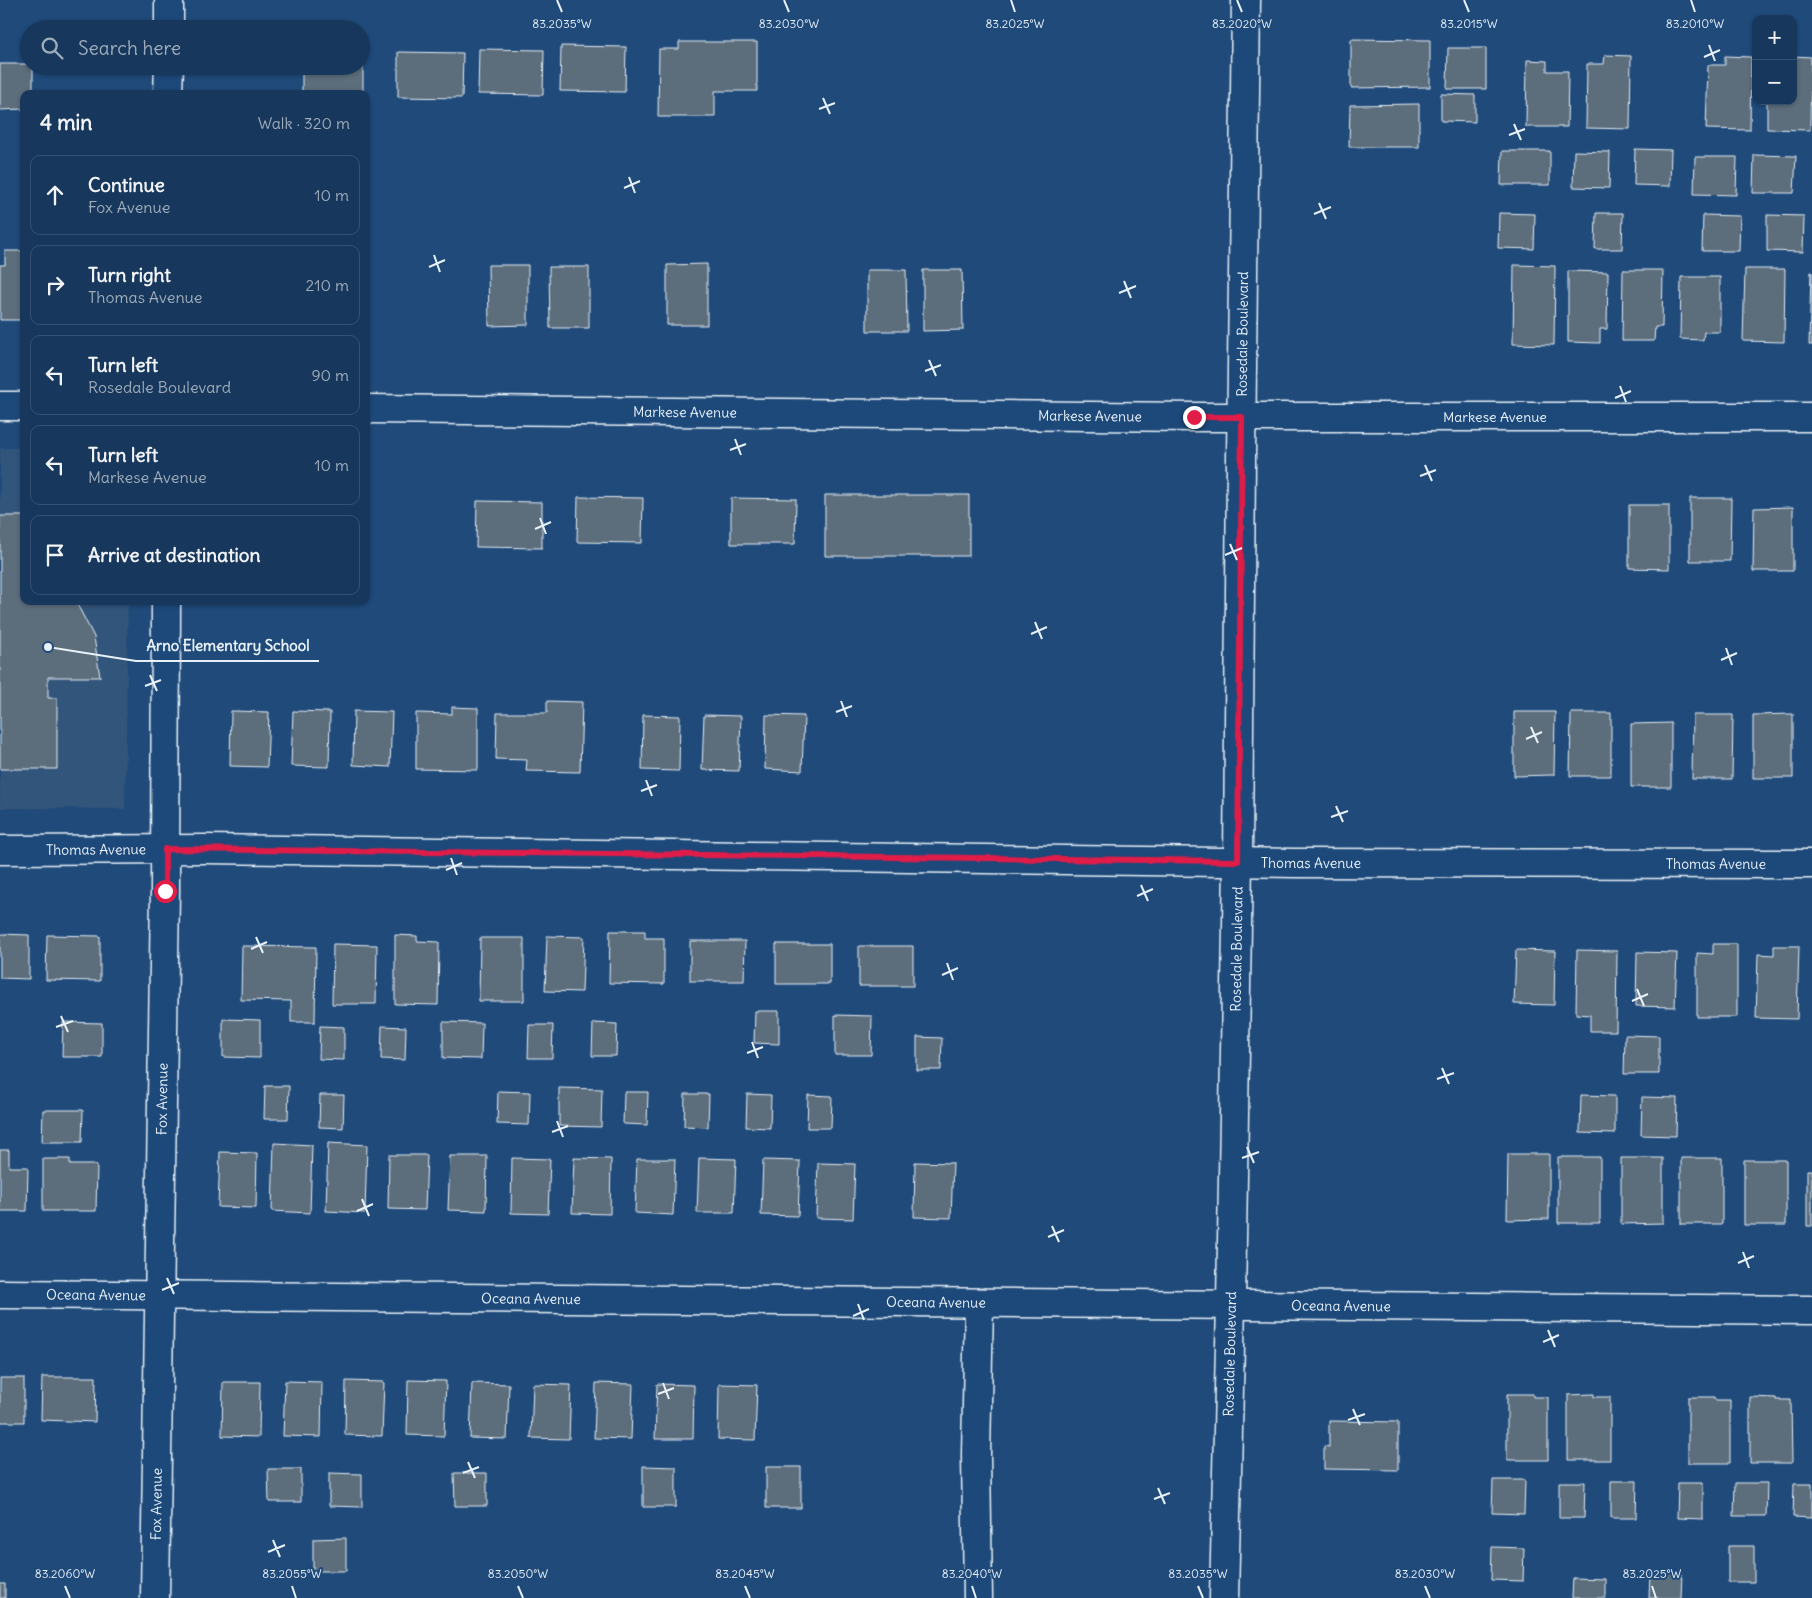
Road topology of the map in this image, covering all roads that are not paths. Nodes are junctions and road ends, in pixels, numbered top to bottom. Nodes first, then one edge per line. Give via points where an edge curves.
1 (169, 0) edge
2 (1246, 0) edge
3 (169, 20) edge
4 (168, 75) edge
5 (168, 90) edge
6 (0, 406) edge
7 (20, 406) edge
8 (370, 409) edge
9 (1242, 417) junction
10 (1812, 417) edge
11 (166, 605) edge
12 (165, 849) junction
13 (0, 850) edge
14 (1238, 861) junction
15 (1812, 864) edge
16 (0, 1294) edge
17 (159, 1294) junction
18 (980, 1303) junction
19 (1231, 1304) junction
20 (1812, 1310) edge
21 (155, 1598) edge
22 (978, 1598) edge
23 (1224, 1598) edge

1 - 3 street
2 - 9 street, Rosedale Boulevard
4 - 5 street
6 - 7 street
8 - 9 street, Markese Avenue
9 - 10 street, Markese Avenue
9 - 14 street, Rosedale Boulevard
11 - 12 street, Fox Avenue
12 - 13 street, Thomas Avenue
12 - 14 street, Thomas Avenue
12 - 17 street, Fox Avenue
14 - 15 street, Thomas Avenue
14 - 19 street, Rosedale Boulevard
16 - 17 street, Oceana Avenue
17 - 18 street, Oceana Avenue
17 - 21 street, Fox Avenue
18 - 19 street, Oceana Avenue
18 - 22 street via 976,1455
19 - 20 street, Oceana Avenue
19 - 23 street, Rosedale Boulevard

